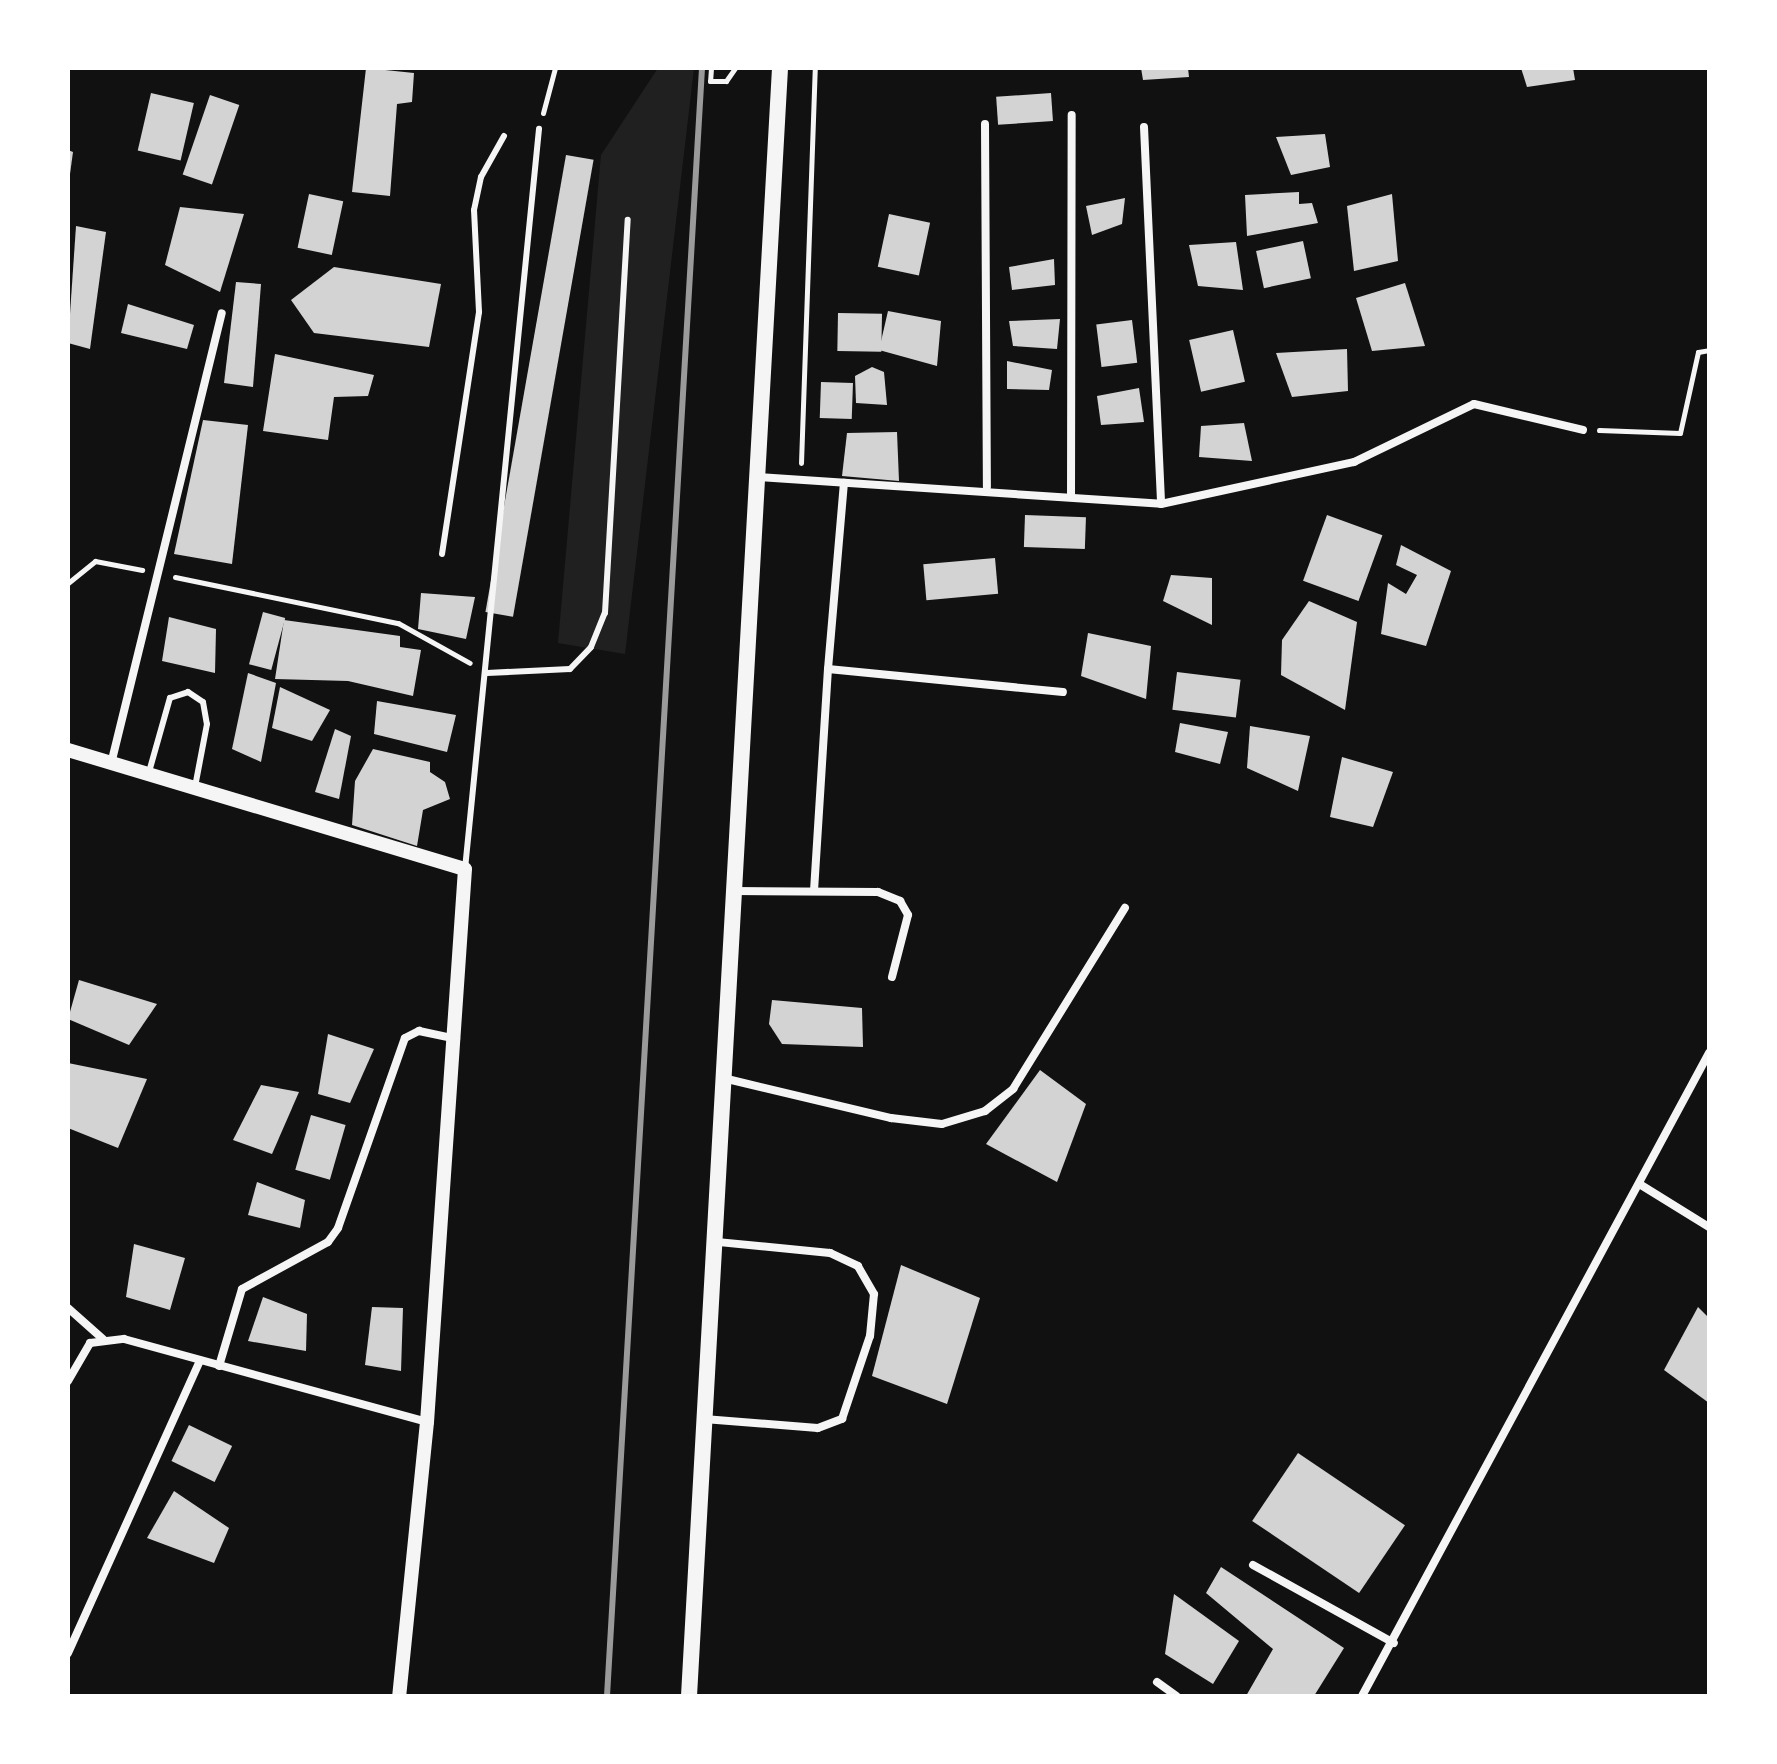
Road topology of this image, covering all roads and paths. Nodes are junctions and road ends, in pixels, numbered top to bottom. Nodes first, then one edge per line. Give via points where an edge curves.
1 (555, 68) edge
2 (711, 68) edge
3 (735, 68) edge
4 (780, 68) edge
5 (815, 68) edge
6 (1072, 115) dead end
7 (985, 124) dead end
8 (1144, 127) dead end
9 (539, 129) joint
10 (504, 136) dead end
11 (628, 220) dead end
12 (222, 313) dead end
13 (1709, 350) edge
14 (1583, 430) joint
15 (756, 471) junction
16 (801, 480) junction
17 (844, 483) junction
18 (987, 487) junction
19 (1071, 497) junction
20 (1161, 504) junction
21 (442, 554) dead end
22 (156, 574) junction
23 (68, 583) edge
24 (828, 669) junction
25 (487, 673) junction
26 (1063, 692) dead end
27 (68, 750) edge
28 (111, 765) junction
29 (148, 775) junction
30 (194, 789) junction
31 (465, 869) junction
32 (729, 891) junction
33 (814, 891) junction
34 (1125, 908) dead end
35 (892, 977) dead end
36 (456, 1039) junction
37 (1709, 1053) edge
38 (722, 1078) junction
39 (1641, 1185) junction
40 (1709, 1227) edge
41 (717, 1242) junction
42 (68, 1308) edge
43 (103, 1339) junction
44 (200, 1360) junction
45 (219, 1366) junction
46 (68, 1381) edge
47 (704, 1419) junction
48 (427, 1422) junction
49 (1253, 1565) dead end
50 (1394, 1643) junction
51 (68, 1653) edge
52 (1157, 1682) dead end
53 (399, 1696) edge
54 (689, 1696) edge
55 (1176, 1696) edge
56 (1362, 1696) edge

1 - 9 path
2 - 3 path via 710,81 726,81
4 - 15 main road
5 - 16 path
6 - 19 street
7 - 18 street
8 - 20 street
9 - 25 lane
10 - 21 lane via 481,177 474,210 479,312
11 - 25 lane via 605,613 591,647 570,669
12 - 22 street
13 - 14 path via 1698,352 1680,433
14 - 20 street via 1474,404 1354,462
15 - 16 street
15 - 32 main road
16 - 17 street
17 - 18 street
17 - 24 street
18 - 19 street
19 - 20 street
22 - 23 path via 95,561
22 - 25 path via 398,623
22 - 28 street
24 - 26 street
24 - 33 street
25 - 31 lane
27 - 28 street
28 - 29 street
29 - 30 street
29 - 30 lane via 170,698 188,692 203,702 207,724
30 - 31 street
31 - 36 street
32 - 33 street
32 - 38 main road
33 - 35 street via 878,892 900,901 908,915
34 - 38 street via 1013,1089 985,1111 942,1124 891,1118
36 - 45 street via 419,1031 405,1038 338,1228 328,1242 242,1289
36 - 48 street
37 - 39 street
38 - 41 main road
39 - 40 street
39 - 50 street
41 - 47 main road
41 - 47 street via 830,1253 858,1266 874,1294 870,1336 842,1419 818,1428
42 - 43 street
43 - 44 street via 124,1339
43 - 46 street via 90,1343
44 - 45 street
44 - 51 street
45 - 48 street
47 - 54 main road
48 - 53 street
49 - 50 street
50 - 56 street
52 - 55 street

